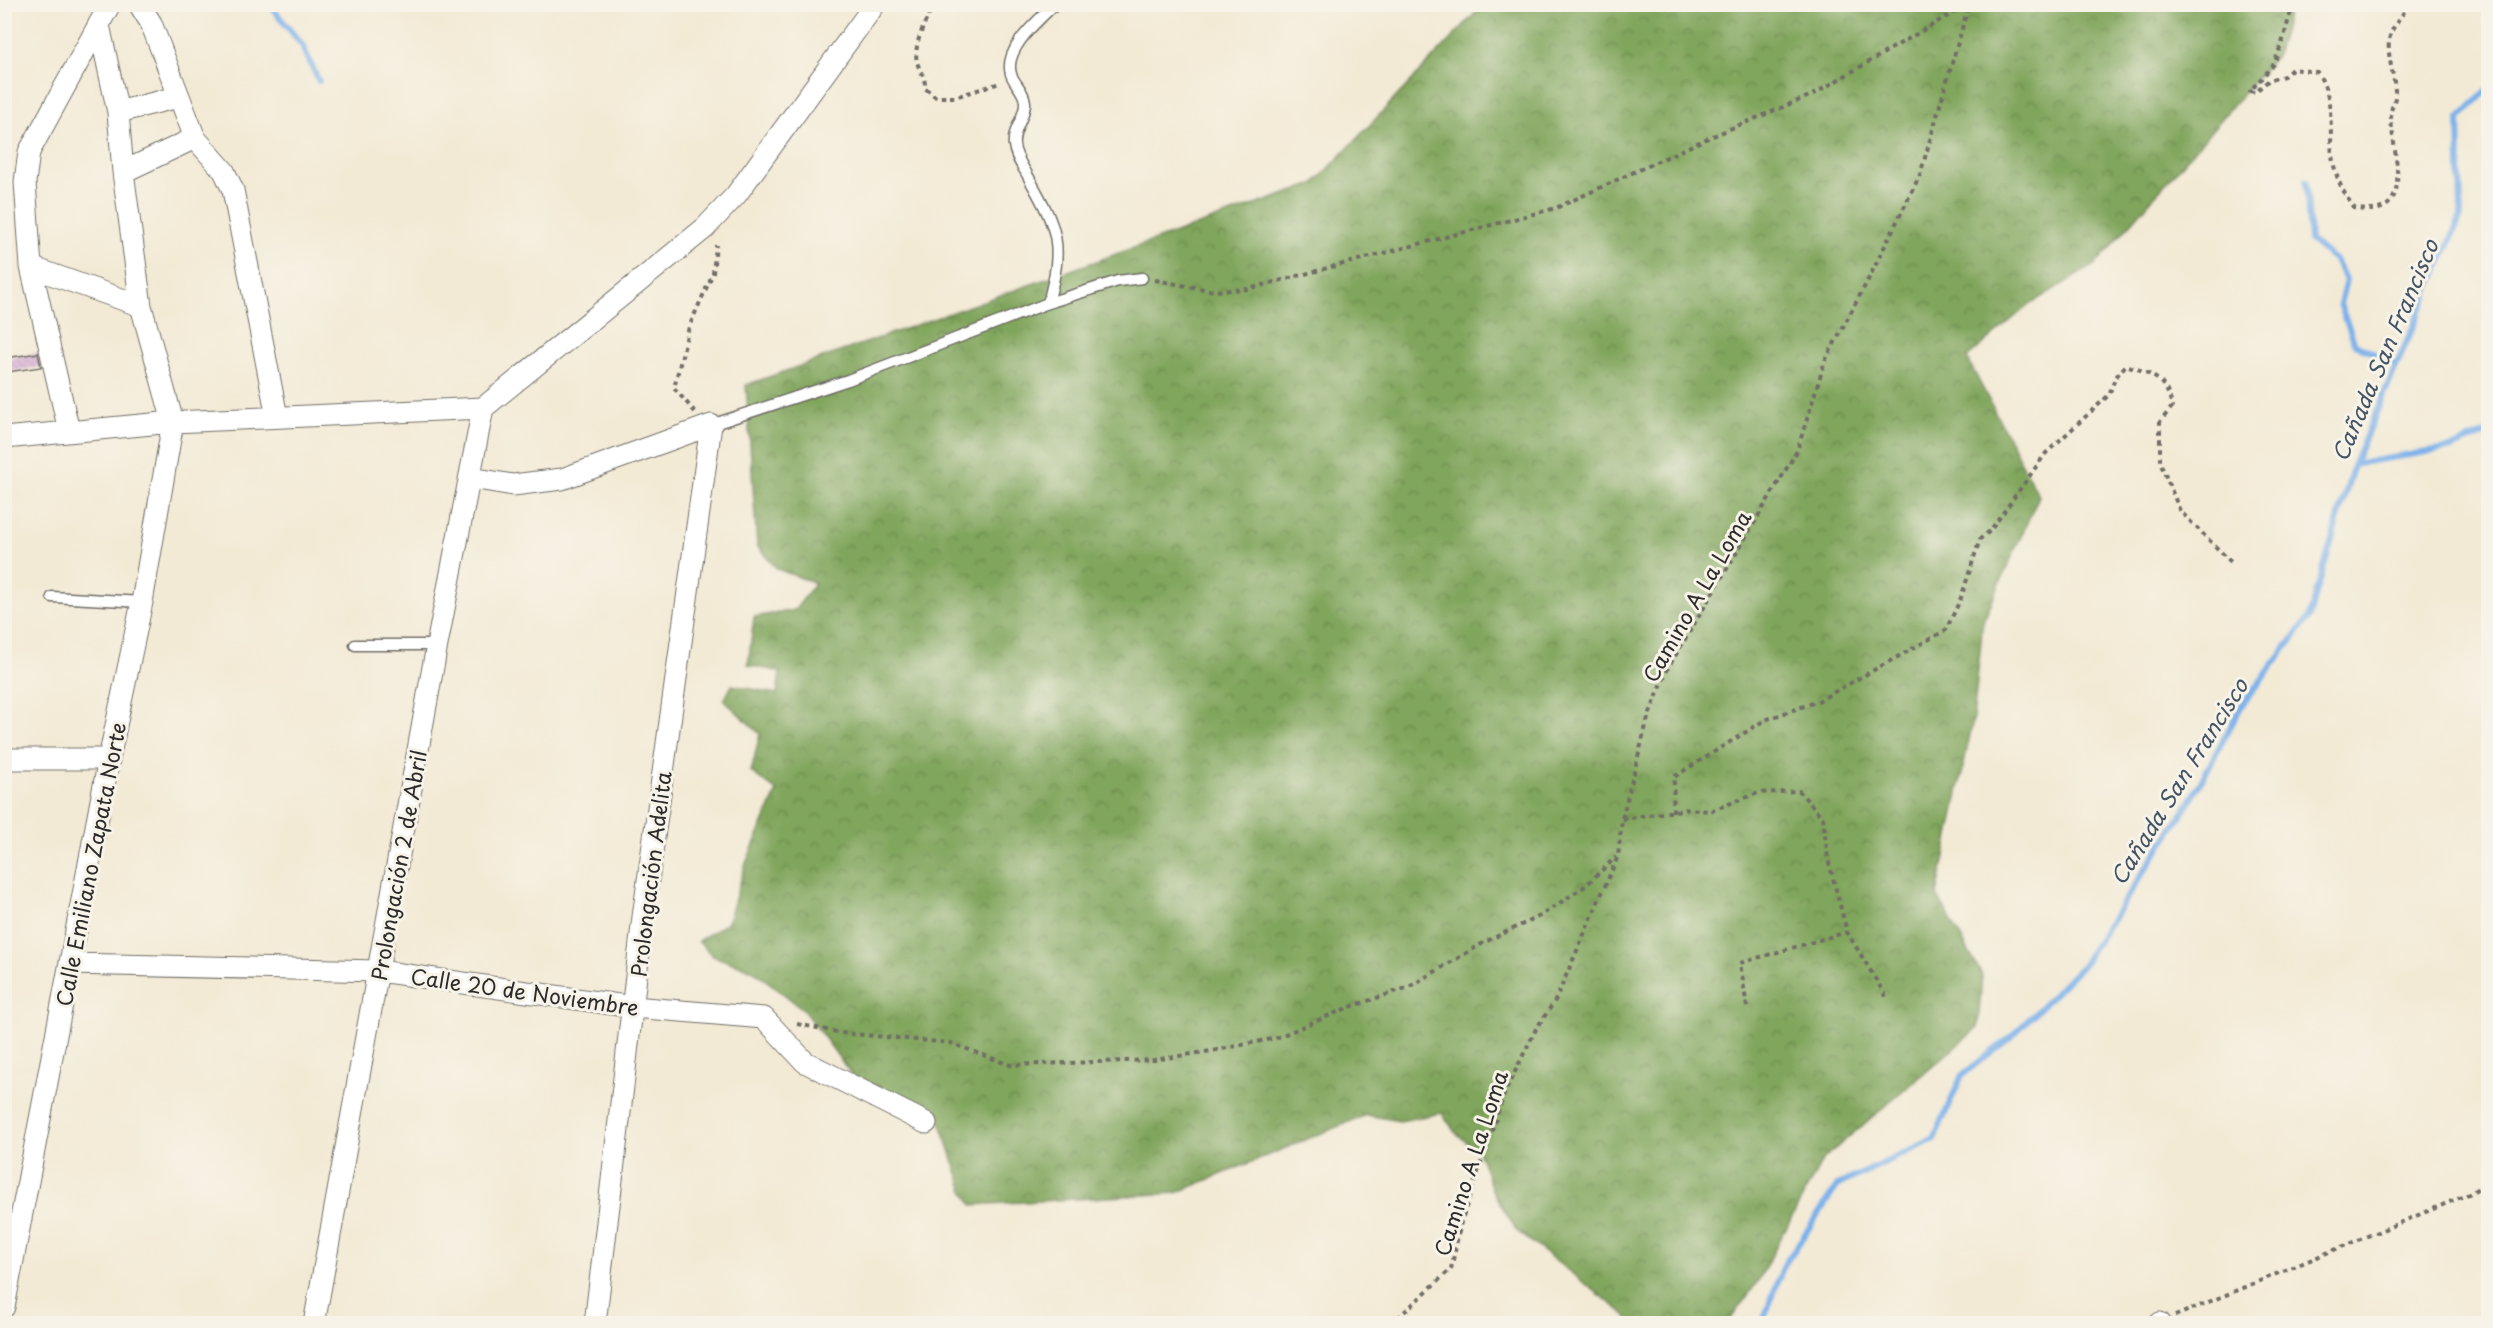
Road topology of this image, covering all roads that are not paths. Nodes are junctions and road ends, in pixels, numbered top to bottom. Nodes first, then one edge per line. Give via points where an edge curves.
1 (110, 4) edge
2 (139, 4) edge
3 (875, 4) edge
4 (1056, 4) edge
5 (99, 25) junction
6 (178, 97) junction
7 (118, 112) junction
8 (195, 138) junction
9 (123, 172) junction
10 (31, 267) junction
11 (1143, 278) road end
12 (1048, 303) junction
13 (141, 306) junction
14 (483, 408) junction
15 (277, 417) junction
16 (173, 422) junction
17 (711, 425) junction
18 (69, 431) junction
19 (4, 438) edge
20 (471, 478) junction
21 (52, 597) dead end
22 (142, 602) junction
23 (355, 645) dead end
24 (437, 645) junction
25 (4, 759) edge
26 (109, 759) junction
27 (70, 964) junction
28 (379, 971) junction
29 (633, 1007) junction
30 (926, 1123) dead end
31 (4, 1307) edge
32 (314, 1323) edge
33 (595, 1323) edge

1 - 5 street
2 - 6 street via 151,23
3 - 14 street via 736,195 705,228
4 - 12 lane via 1015,48 1010,59 1012,79 1025,99 1015,134 1016,155 1050,216 1057,242 1056,274
5 - 7 street
5 - 10 street via 29,152 25,182
6 - 7 street
6 - 8 street
7 - 9 street
8 - 9 street
8 - 15 street via 224,171 233,190
9 - 13 street
10 - 13 street
10 - 18 street
11 - 12 lane via 1118,281
12 - 17 lane via 848,380
13 - 16 street
14 - 15 street
14 - 20 street, Prolongación 2 de Abril
15 - 16 street
16 - 18 street
16 - 22 street, Calle Emiliano Zapata Norte
17 - 20 street via 562,479 513,485
17 - 29 street, Prolongación Adelita
18 - 19 street
20 - 24 street, Prolongación 2 de Abril
21 - 22 lane
22 - 26 street, Calle Emiliano Zapata Norte
23 - 24 lane
24 - 28 street, Prolongación 2 de Abril
25 - 26 street
26 - 27 street, Calle Emiliano Zapata Norte
27 - 28 street, Calle 20 de Noviembre
27 - 31 street, Calle Emiliano Zapata Norte
28 - 29 street, Calle 20 de Noviembre
28 - 32 street, Prolongación 2 de Abril
29 - 30 street, Calle 20 de Noviembre via 764,1018 805,1062
29 - 33 street, Prolongación Adelita

